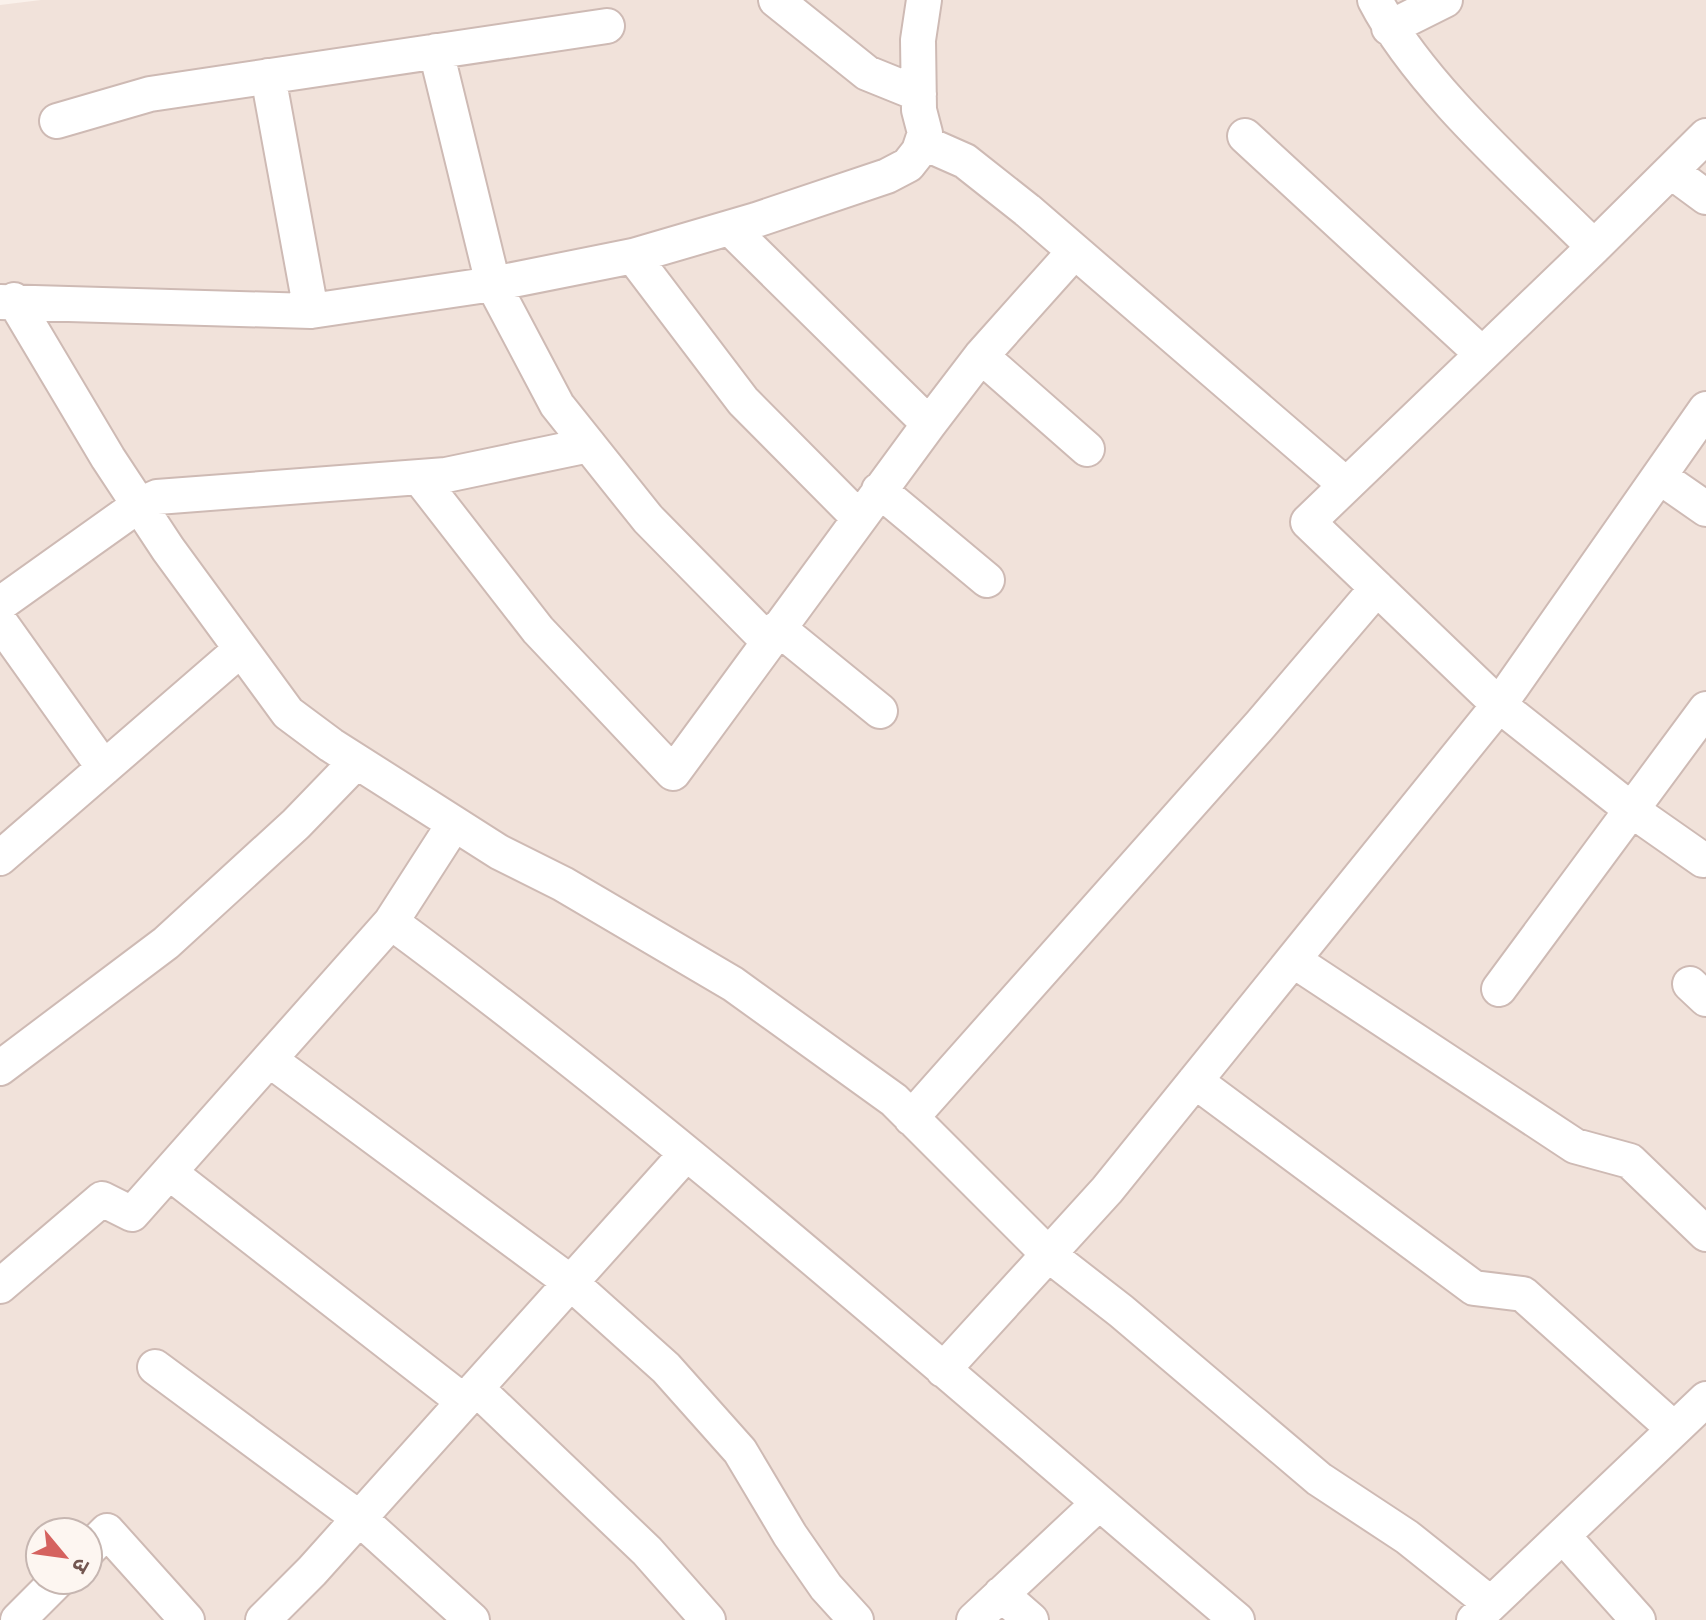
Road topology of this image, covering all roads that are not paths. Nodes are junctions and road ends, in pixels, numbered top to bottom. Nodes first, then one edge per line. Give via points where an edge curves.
1 (776, 0) edge
2 (924, 0) edge
3 (1445, 0) edge
4 (1382, 14) edge
5 (607, 26) dead end
6 (436, 51) junction
7 (268, 76) junction
8 (919, 94) junction
9 (57, 121) dead end
10 (1245, 136) dead end
11 (1706, 136) edge
12 (922, 142) junction
13 (1672, 172) junction
14 (1706, 197) edge
15 (730, 228) junction
16 (1594, 247) junction
17 (1074, 252) junction
18 (633, 256) junction
19 (493, 284) junction
20 (7, 301) edge
21 (311, 311) junction
22 (1482, 354) junction
23 (981, 356) junction
24 (1706, 409) edge
25 (929, 424) junction
26 (589, 445) junction
27 (1087, 449) dead end
28 (419, 477) junction
29 (1660, 477) junction
30 (1346, 485) junction
31 (879, 490) junction
32 (139, 505) junction
33 (1706, 509) edge
34 (858, 517) junction
35 (987, 580) dead end
36 (1377, 588) junction
37 (2, 602) edge
38 (773, 634) junction
39 (240, 650) junction
40 (1499, 705) junction
41 (1706, 709) edge
42 (880, 711) dead end
43 (356, 762) junction
44 (104, 768) junction
45 (1633, 811) junction
46 (454, 824) junction
47 (0, 858) edge
48 (1703, 860) dead end
49 (391, 922) junction
50 (1293, 960) junction
51 (1499, 989) dead end
52 (270, 1060) junction
53 (0, 1068) edge
54 (1195, 1081) junction
55 (911, 1118) junction
56 (686, 1154) junction
57 (170, 1173) junction
58 (1706, 1234) edge
59 (1049, 1255) junction
60 (570, 1282) junction
61 (0, 1286) edge
62 (155, 1367) dead end
63 (943, 1370) junction
64 (470, 1395) junction
65 (1706, 1399) edge
66 (1674, 1429) junction
67 (1099, 1503) junction
68 (359, 1518) junction
69 (104, 1534) edge
70 (1563, 1536) junction
71 (1001, 1594) junction
72 (42, 1596) edge
73 (1483, 1612) edge
74 (18, 1620) edge
75 (187, 1620) edge
76 (263, 1620) edge
77 (472, 1620) edge
78 (708, 1620) edge
79 (856, 1620) edge
80 (974, 1620) edge
81 (1031, 1620) edge
82 (1237, 1620) edge
83 (1638, 1620) edge

1 - 8 street via 867,73
2 - 8 street
3 - 4 street
4 - 16 street via 1466,118
5 - 6 street
6 - 7 street
6 - 19 street
7 - 9 street via 150,94
7 - 21 street
8 - 12 street
10 - 22 street
11 - 13 street
12 - 15 street via 908,165 887,176
12 - 17 street via 965,161
13 - 14 street
13 - 16 street
15 - 18 street
15 - 25 street
16 - 22 street
17 - 23 street
17 - 30 street
18 - 19 street
18 - 34 street via 743,401
19 - 21 street
19 - 26 street via 557,405
20 - 21 street
20 - 32 street
22 - 30 street
23 - 25 street
23 - 27 street
24 - 29 street
25 - 31 street
26 - 28 street
26 - 38 street via 648,519
28 - 32 street via 157,497
28 - 38 street via 538,630 673,773
29 - 33 street
29 - 40 street
30 - 36 street via 1308,522
31 - 34 street
31 - 35 street
32 - 37 street
32 - 39 street
34 - 38 street
36 - 40 street
36 - 55 street
37 - 44 street
38 - 42 street
39 - 43 street via 288,713
39 - 44 street
40 - 45 street
40 - 50 street
41 - 45 street
43 - 46 street
43 - 53 street via 166,943
44 - 47 street
45 - 48 street
45 - 51 street
46 - 49 street
46 - 55 street via 733,984 894,1100
49 - 52 street
49 - 56 street via 513,1012
50 - 54 street
50 - 58 street via 1575,1146 1630,1161
52 - 57 street
52 - 60 street
54 - 59 street
54 - 66 street via 1474,1288 1523,1294
55 - 59 street
56 - 60 street
56 - 63 street
57 - 61 street via 132,1214 102,1199
57 - 64 street
59 - 63 street
59 - 73 street via 1319,1479 1407,1537
60 - 64 street
60 - 79 street via 666,1368 740,1451 790,1535
62 - 68 street
63 - 67 street
64 - 68 street
64 - 78 street via 647,1551
65 - 66 street
66 - 70 street
67 - 71 street
67 - 82 street
68 - 76 street
68 - 77 street
69 - 75 street via 107,1531
70 - 73 street
70 - 83 street
71 - 80 street
71 - 81 street
72 - 74 street

